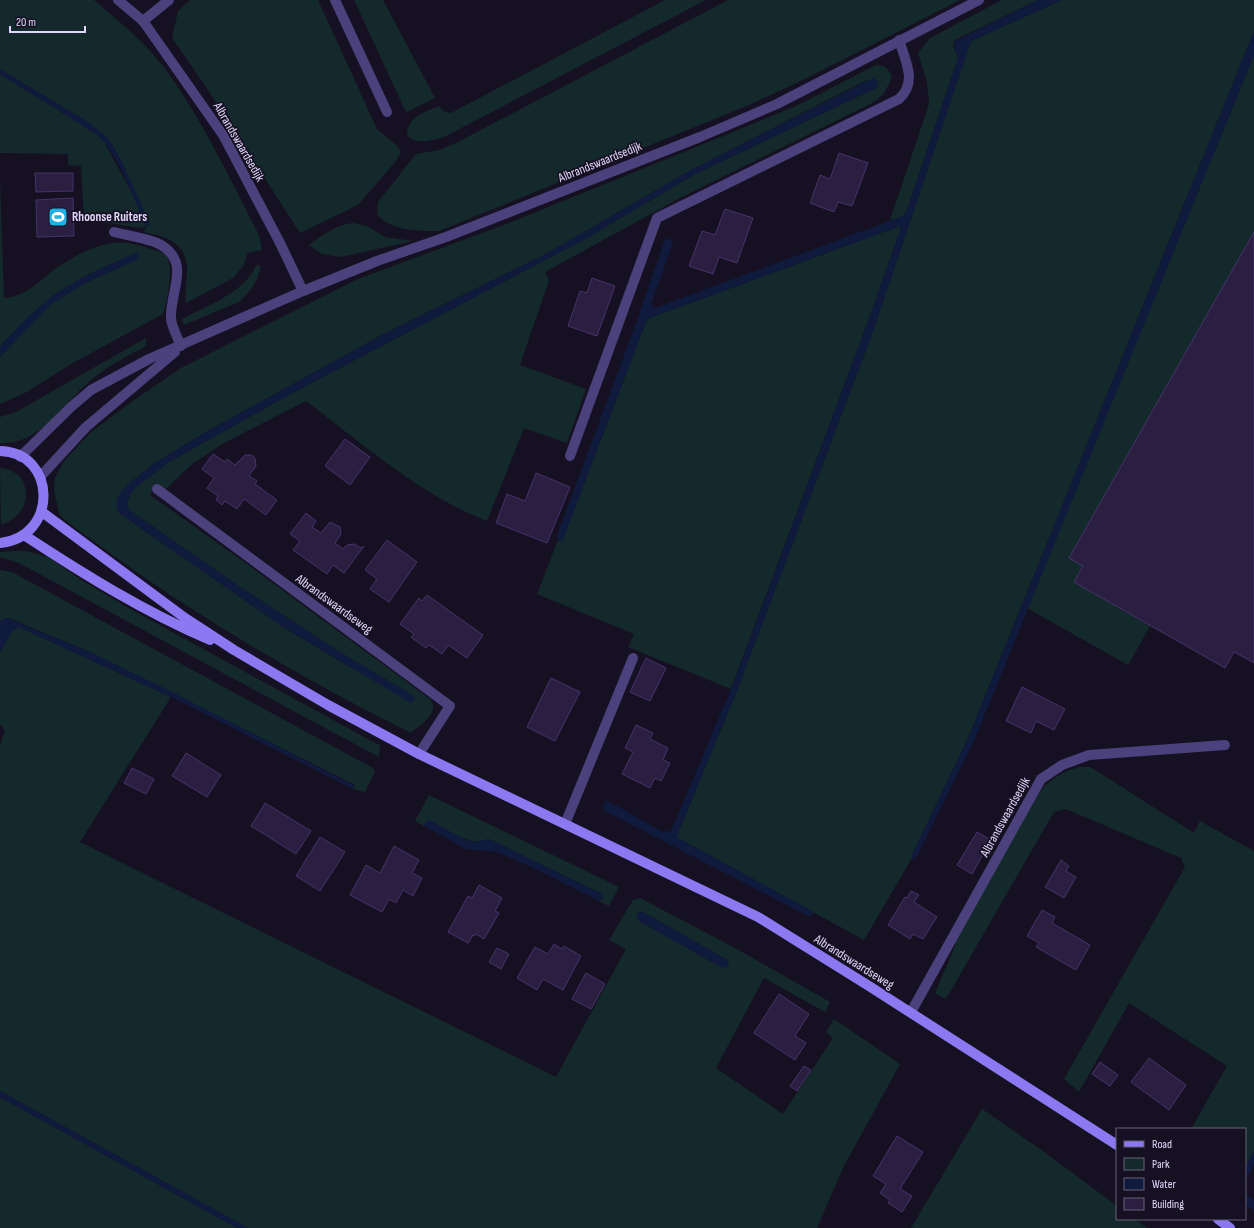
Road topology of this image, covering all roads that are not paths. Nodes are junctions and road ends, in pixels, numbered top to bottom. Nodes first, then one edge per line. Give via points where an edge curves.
1 (118, 0) edge
2 (169, 0) edge
3 (335, 0) edge
4 (979, 0) edge
5 (142, 21) junction
6 (899, 40) junction
7 (387, 112) dead end
8 (114, 232) dead end
9 (303, 291) junction
10 (181, 346) junction
11 (0, 451) edge
12 (20, 456) junction
13 (570, 456) dead end
14 (40, 477) junction
15 (157, 490) dead end
16 (42, 512) junction
17 (24, 535) junction
18 (0, 543) edge
19 (234, 650) junction
20 (633, 658) dead end
21 (1225, 745) dead end
22 (419, 754) junction
23 (565, 824) junction
24 (911, 1012) junction
25 (1116, 1145) edge
26 (1219, 1220) edge
27 (1230, 1228) edge

1 - 5 street, Albrandswaardsedijk
2 - 5 street
3 - 7 street
4 - 6 street, Albrandswaardsedijk
5 - 9 street, Albrandswaardsedijk via 223,134
6 - 9 street, Albrandswaardsedijk via 825,80 746,118
6 - 13 street via 910,78 905,94 657,218
8 - 10 street via 160,244 173,255 177,266 177,282 171,318
9 - 10 street, Albrandswaardsedijk
10 - 12 street, Albrandswaardsedijk via 149,359 91,390
10 - 14 street, Albrandswaardsedijk via 86,427
11 - 12 street
12 - 14 street via 32,465
14 - 16 street via 44,498
15 - 22 street, Albrandswaardseweg via 450,706
16 - 17 street via 35,525
16 - 19 street, Albrandswaardseweg via 185,618
17 - 18 street via 16,540
17 - 19 street, Albrandswaardseweg via 100,585 179,627
19 - 22 street, Albrandswaardseweg
20 - 23 street
21 - 24 street, Albrandswaardsedijk via 1089,755 1062,765 1041,779
22 - 23 street, Albrandswaardseweg
23 - 24 street, Albrandswaardseweg via 758,917
24 - 25 street, Albrandswaardseweg
26 - 27 street

